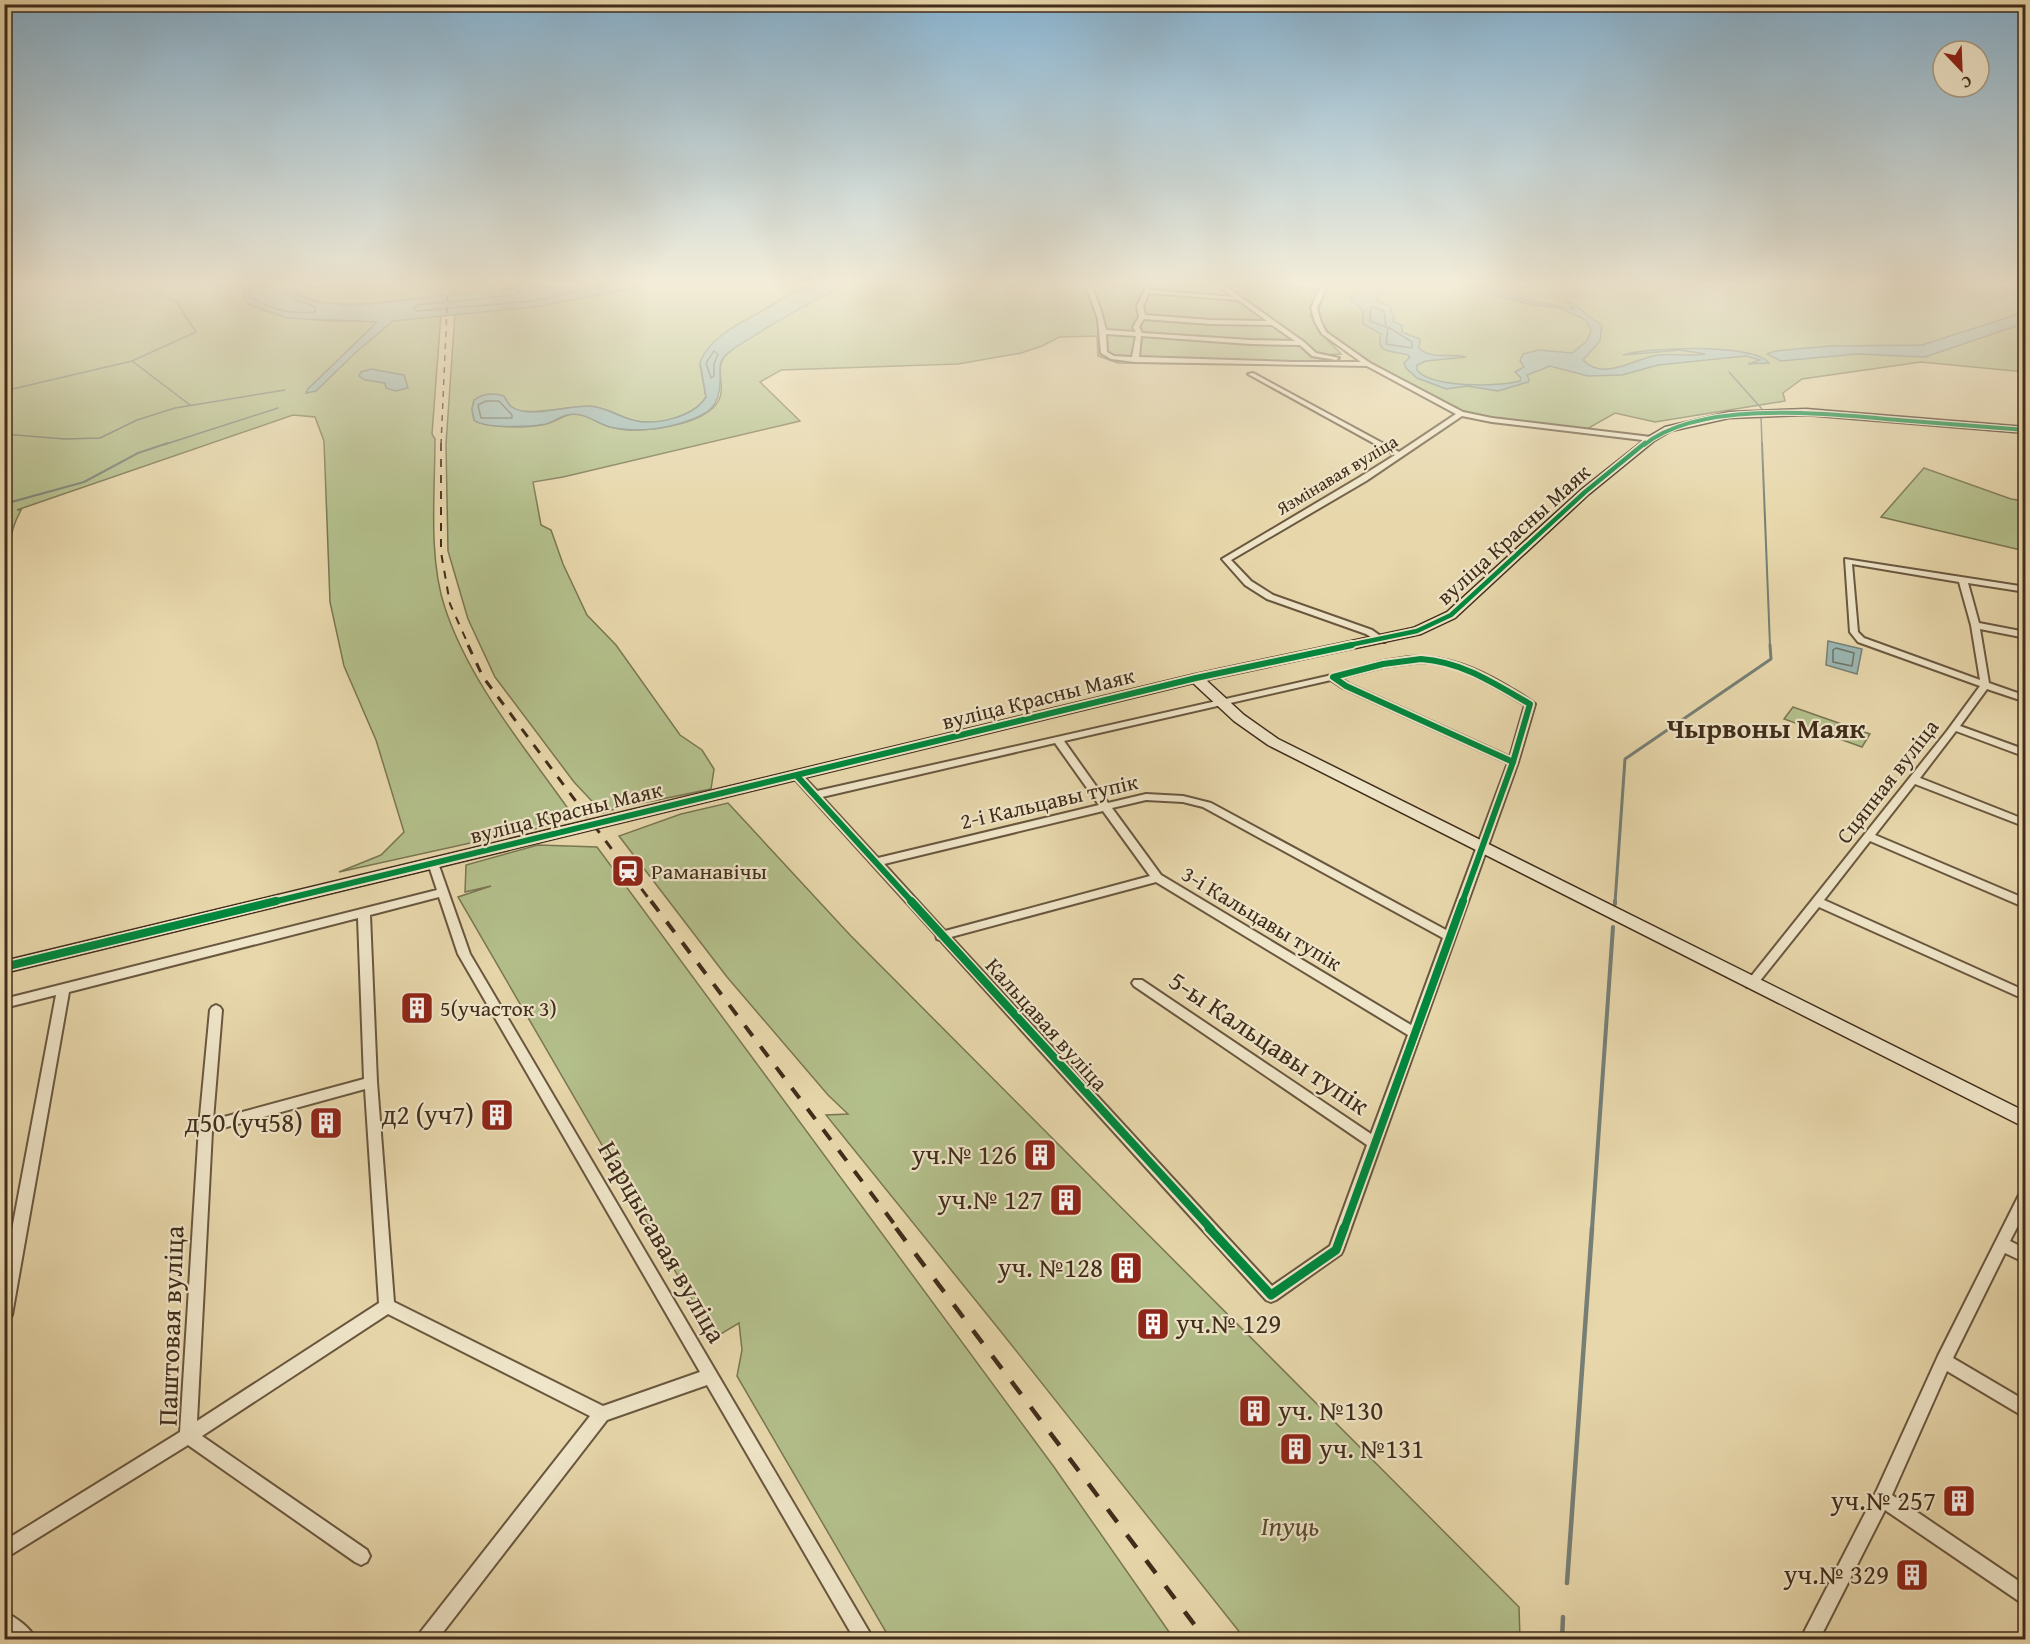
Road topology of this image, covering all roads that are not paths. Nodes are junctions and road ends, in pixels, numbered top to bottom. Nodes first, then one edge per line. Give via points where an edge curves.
1 (1242, 363) edge
2 (1366, 363) edge
3 (1371, 366) junction
4 (1251, 374) dead end
5 (1461, 414) junction
6 (2025, 430) edge
7 (1651, 439) junction
8 (1400, 455) junction
9 (1963, 580) junction
10 (2025, 590) edge
11 (1975, 625) junction
12 (2025, 634) edge
13 (1382, 640) junction
14 (1333, 677) junction
15 (1196, 678) junction
16 (1985, 685) junction
17 (2025, 699) edge
18 (1220, 702) junction
19 (1955, 727) junction
20 (1058, 740) junction
21 (2025, 753) edge
22 (1513, 762) junction
23 (798, 776) junction
24 (1913, 779) junction
25 (815, 795) junction
26 (1106, 806) junction
27 (2025, 824) edge
28 (1868, 836) junction
29 (1482, 847) junction
30 (877, 862) junction
31 (433, 863) junction
32 (1157, 878) junction
33 (441, 893) junction
34 (1816, 902) junction
35 (2025, 904) edge
36 (364, 913) junction
37 (941, 936) junction
38 (1450, 937) junction
39 (4, 967) edge
40 (1138, 983) dead end
41 (1751, 984) junction
42 (63, 989) junction
43 (2025, 996) edge
44 (4, 1004) edge
45 (216, 1010) dead end
46 (1415, 1033) junction
47 (371, 1082) junction
48 (2025, 1121) edge
49 (206, 1127) junction
50 (1373, 1142) junction
51 (2025, 1195) edge
52 (2002, 1244) junction
53 (2025, 1257) edge
54 (387, 1306) junction
55 (4, 1315) edge
56 (1944, 1361) junction
57 (711, 1376) junction
58 (2025, 1410) edge
59 (602, 1413) junction
60 (188, 1436) junction
61 (1882, 1498) junction
62 (4, 1551) edge
63 (361, 1556) dead end
64 (2025, 1597) edge
65 (4, 1621) edge
66 (27, 1640) edge
67 (425, 1640) edge
68 (865, 1640) edge
69 (1809, 1640) edge

1 - 3 street
2 - 3 street
3 - 5 street
4 - 8 street
5 - 7 street
5 - 8 street, Язмінавая вуліца
6 - 7 street, вуліца Красны Маяк via 1854,415 1770,413 1703,419 1668,429
7 - 13 street, вуліца Красны Маяк via 1585,492 1451,615 1417,631
8 - 13 street, Язмінавая вуліца via 1226,559 1248,583 1270,597
9 - 10 street
9 - 11 street
9 - 16 street via 1848,561 1852,626 1858,637 1877,647
11 - 12 street
11 - 16 street
13 - 15 street, вуліца Красны Маяк
14 - 18 street, вуліца Красны Маяк
14 - 22 street
14 - 22 street, вуліца Красны Маяк via 1421,659 1480,675 1530,704
15 - 18 street
15 - 23 street, вуліца Красны Маяк
16 - 17 street
16 - 19 street, Сцяпная вуліца
18 - 20 street, вуліца Красны Маяк
18 - 29 street via 1273,742
19 - 21 street
19 - 24 street, Сцяпная вуліца
20 - 25 street, вуліца Красны Маяк
20 - 26 street
22 - 29 street
23 - 25 street, Кальцавая вуліца
23 - 31 street, вуліца Красны Маяк
24 - 27 street
24 - 28 street, Сцяпная вуліца
25 - 30 street, Кальцавая вуліца
26 - 30 street, 2-і Кальцавы тупік
26 - 32 street
26 - 38 street, 2-і Кальцавы тупік via 1146,797 1207,805
28 - 34 street, Сцяпная вуліца
28 - 35 street
29 - 38 street
29 - 41 street
30 - 37 street, Кальцавая вуліца
31 - 33 street, Нарцысавая вуліца
31 - 39 street, вуліца Красны Маяк
32 - 37 street, 3-і Кальцавы тупік
32 - 46 street, 3-і Кальцавы тупік
33 - 36 street
33 - 57 street, Нарцысавая вуліца via 464,954
34 - 41 street, Сцяпная вуліца
34 - 43 street
36 - 42 street
36 - 47 street
37 - 50 street, Кальцавая вуліца via 1271,1296 1336,1250
38 - 46 street
40 - 50 street, 5-ы Кальцавы тупік
41 - 48 street
42 - 44 street
42 - 55 street
45 - 49 street, Паштовая вуліца
46 - 50 street
47 - 49 street
47 - 54 street
49 - 60 street, Паштовая вуліца
51 - 52 street
52 - 53 street
52 - 56 street
54 - 59 street
54 - 60 street
56 - 58 street
56 - 61 street
57 - 59 street
57 - 68 street, Нарцысавая вуліца
59 - 67 street
60 - 62 street
60 - 63 street, Паштовая вуліца
61 - 64 street
61 - 69 street
65 - 66 street

